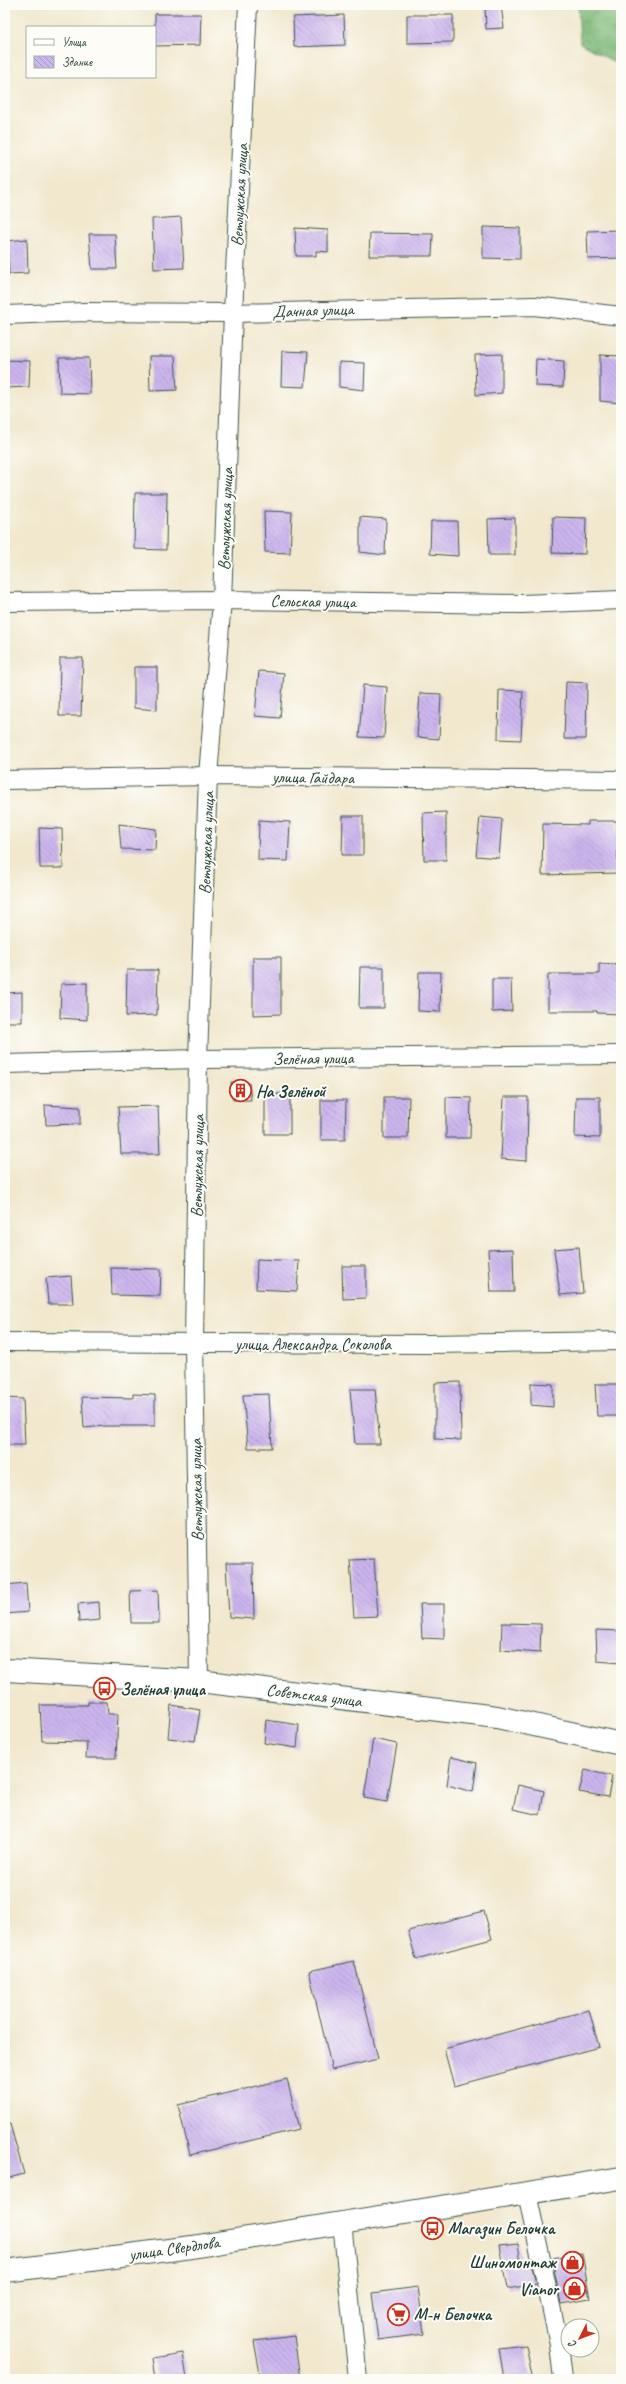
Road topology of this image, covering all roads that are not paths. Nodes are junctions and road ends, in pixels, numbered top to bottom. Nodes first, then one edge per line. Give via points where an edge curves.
1 (248, 5) edge
2 (232, 313) junction
3 (5, 315) edge
4 (621, 316) edge
5 (222, 600) junction
6 (621, 600) edge
7 (5, 602) edge
8 (208, 776) junction
9 (5, 780) edge
10 (621, 780) edge
11 (621, 1055) edge
12 (198, 1059) junction
13 (5, 1064) edge
14 (621, 1341) edge
15 (5, 1342) edge
16 (194, 1344) junction
17 (5, 1670) edge
18 (198, 1681) junction
19 (621, 1744) edge
20 (621, 2178) edge
21 (527, 2193) junction
22 (342, 2222) junction
23 (5, 2270) edge
24 (358, 2379) edge
25 (563, 2379) edge

1 - 2 street, Ветлужская улица
2 - 3 street, Дачная улица via 84,312
2 - 4 street, Дачная улица via 534,306
2 - 5 street, Ветлужская улица
5 - 6 street, Сельская улица via 522,604
5 - 7 street, Сельская улица
5 - 8 street, Ветлужская улица
8 - 9 street, улица Гайдара
8 - 10 street, улица Гайдара
8 - 12 street, Ветлужская улица
11 - 12 street, Зелёная улица
12 - 13 street, Зелёная улица
12 - 16 street, Ветлужская улица
14 - 16 street, улица Александра Соколова
15 - 16 street, улица Александра Соколова
16 - 18 street, Ветлужская улица
17 - 18 main road, Советская улица
18 - 19 main road, Советская улица via 497,1717
20 - 21 main road, улица Свердлова
21 - 22 main road, улица Свердлова
21 - 25 street via 559,2344
22 - 23 main road, улица Свердлова via 192,2247
22 - 24 street

